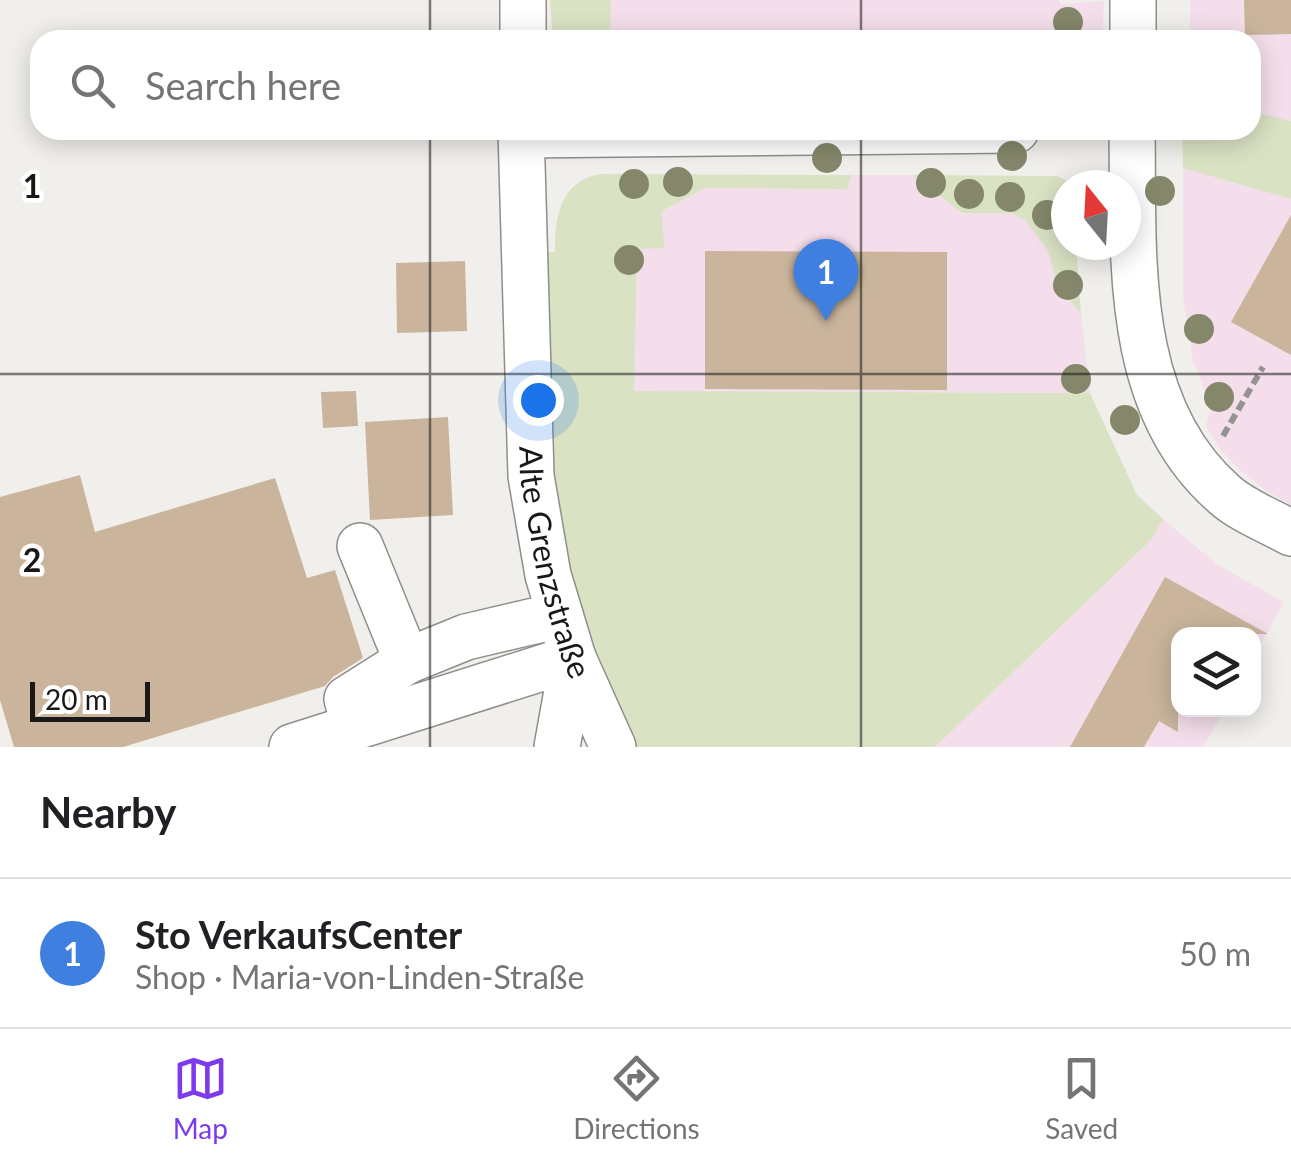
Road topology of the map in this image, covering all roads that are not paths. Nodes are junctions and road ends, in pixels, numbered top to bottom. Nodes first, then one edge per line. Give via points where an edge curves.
1 (524, 0) edge
2 (1133, 0) edge
3 (523, 30) edge
4 (1133, 30) edge
5 (521, 140) edge
6 (1132, 140) edge
7 (1291, 533) edge
8 (360, 546) dead end
9 (560, 615) junction
10 (573, 658) junction
11 (407, 661) junction
12 (355, 727) junction
13 (292, 747) edge
14 (557, 747) edge
15 (613, 747) edge

1 - 3 street
2 - 4 street
5 - 9 street, Alte Grenzstraße via 531,476
6 - 7 street via 1134,268 1144,348 1162,409 1193,462 1227,497
8 - 11 street
9 - 10 street, Alte Grenzstraße
9 - 11 street via 466,637
10 - 12 street
10 - 14 street
10 - 15 street, Alte Grenzstraße
11 - 12 street via 347,699
12 - 13 street

